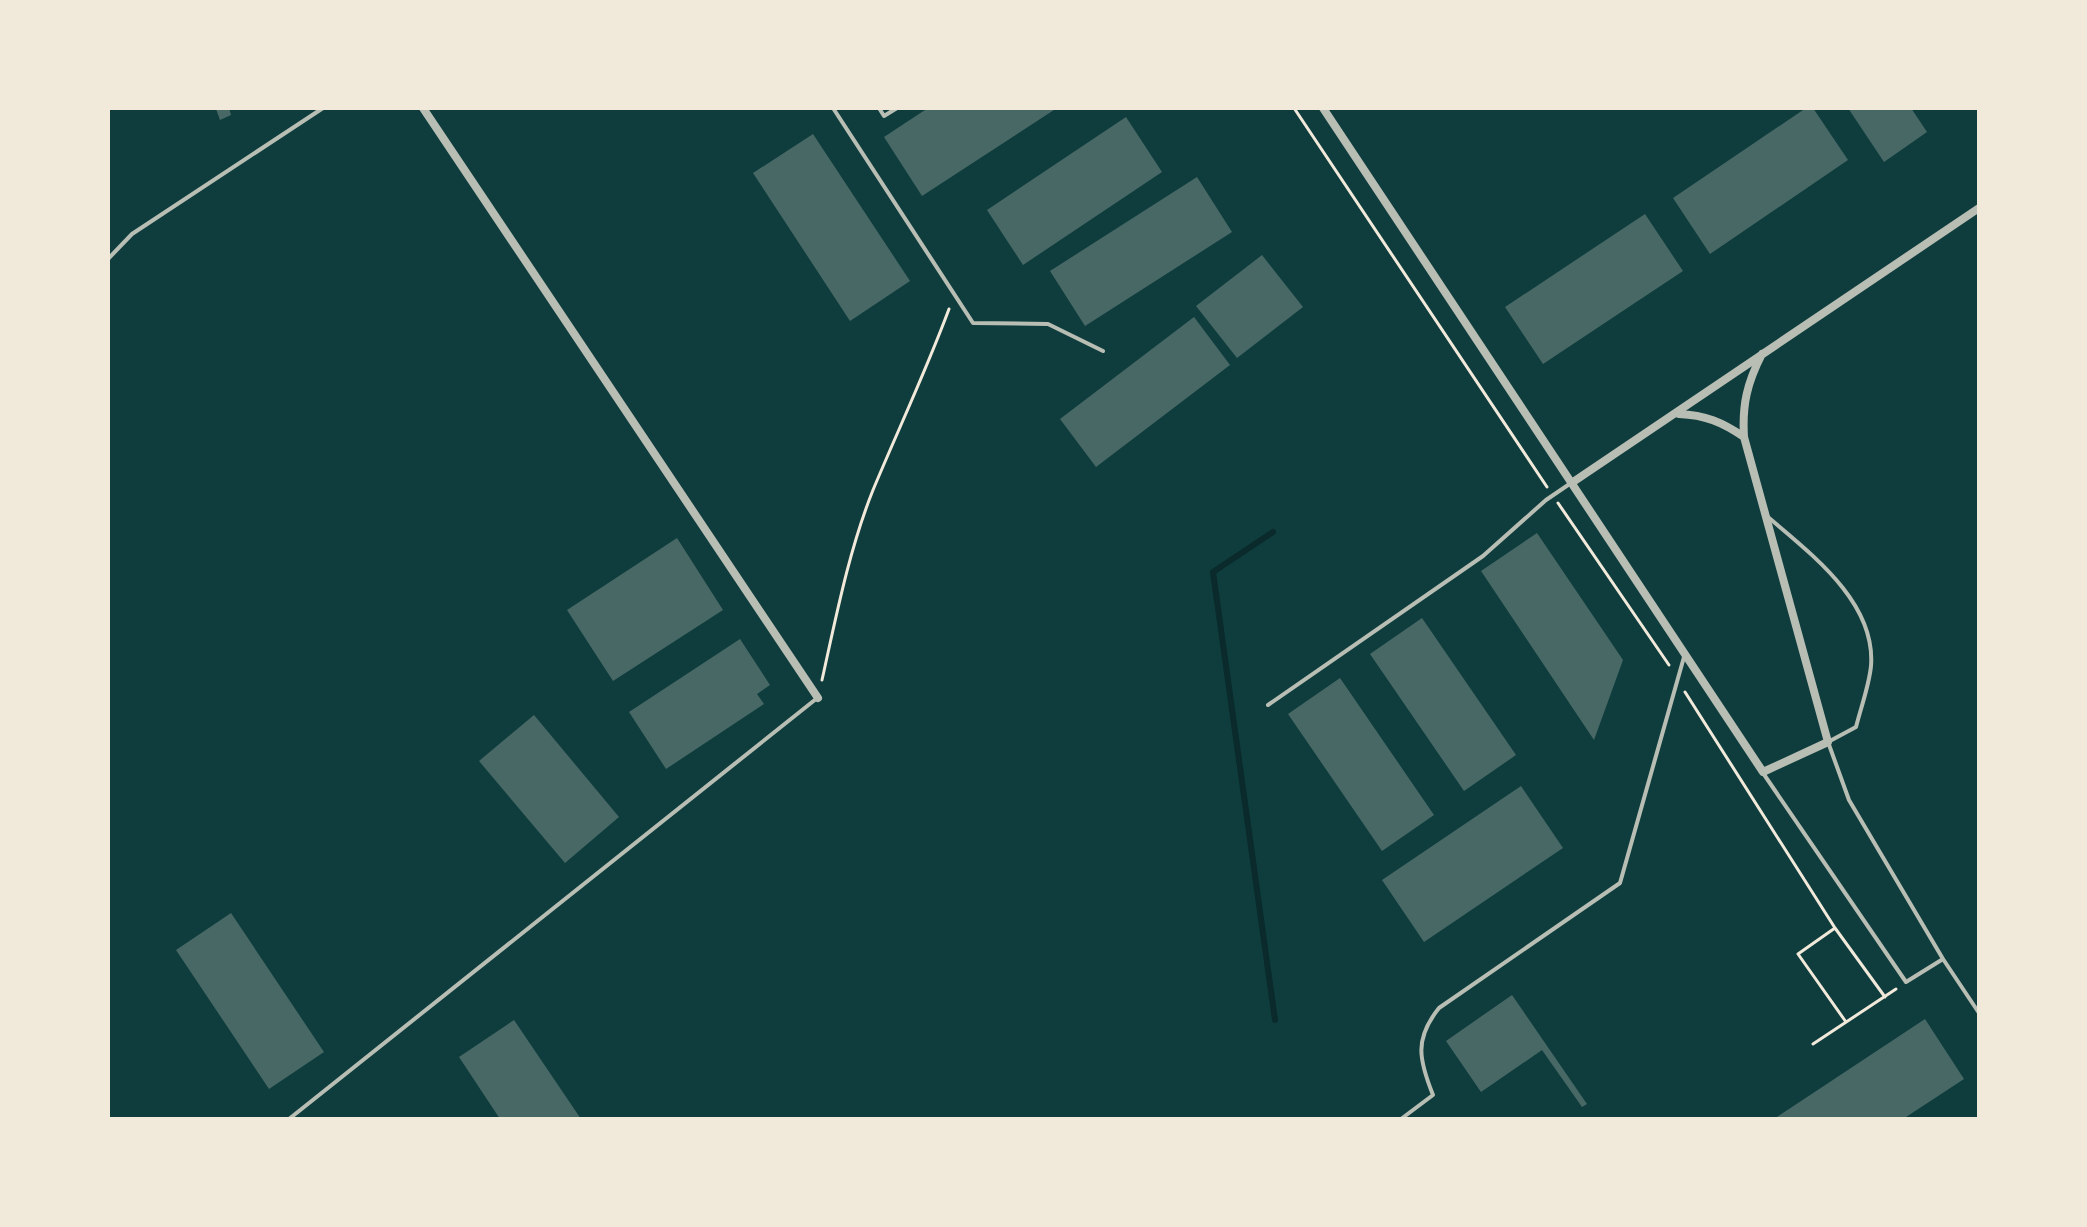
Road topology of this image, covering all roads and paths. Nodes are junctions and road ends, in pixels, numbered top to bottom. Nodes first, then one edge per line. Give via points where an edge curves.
1 (323, 108) edge
2 (423, 108) edge
3 (833, 108) edge
4 (879, 108) edge
5 (897, 108) edge
6 (1294, 108) edge
7 (1323, 108) edge
8 (1979, 208) edge
9 (108, 259) edge
10 (955, 295) junction
11 (1103, 351) dead end
12 (1762, 354) junction
13 (1677, 414) junction
14 (1744, 437) junction
15 (1573, 482) junction
16 (1553, 495) junction
17 (1766, 515) junction
18 (1685, 656) junction
19 (1678, 678) junction
20 (818, 698) junction
21 (1268, 705) dead end
22 (1828, 742) junction
23 (1763, 772) junction
24 (1835, 928) junction
25 (1943, 959) junction
26 (1906, 982) junction
27 (1885, 997) junction
28 (1979, 1013) edge
29 (1846, 1022) junction
30 (1813, 1044) dead end
31 (289, 1119) edge
32 (1401, 1119) edge

1 - 9 lane via 132,234
2 - 20 street
3 - 10 lane
4 - 5 lane via 884,116
6 - 16 path
7 - 15 street
8 - 12 street
10 - 11 lane via 973,323 1048,324
10 - 20 path via 872,493
12 - 13 street
12 - 14 street via 1748,381
13 - 14 street via 1701,415
13 - 15 street
14 - 17 street
15 - 16 lane
15 - 18 street
16 - 19 path
16 - 21 lane via 1483,556
17 - 22 street
17 - 22 lane via 1820,562 1864,621 1871,664 1856,727
18 - 19 lane
18 - 23 street
19 - 24 path
19 - 32 lane via 1620,883 1439,1008 1420,1041 1419,1057 1433,1095
20 - 31 lane
22 - 23 street
22 - 25 lane via 1849,800
23 - 26 lane
24 - 27 path
24 - 29 path via 1798,954
25 - 26 lane
25 - 28 lane
26 - 27 path
27 - 29 path
29 - 30 path

